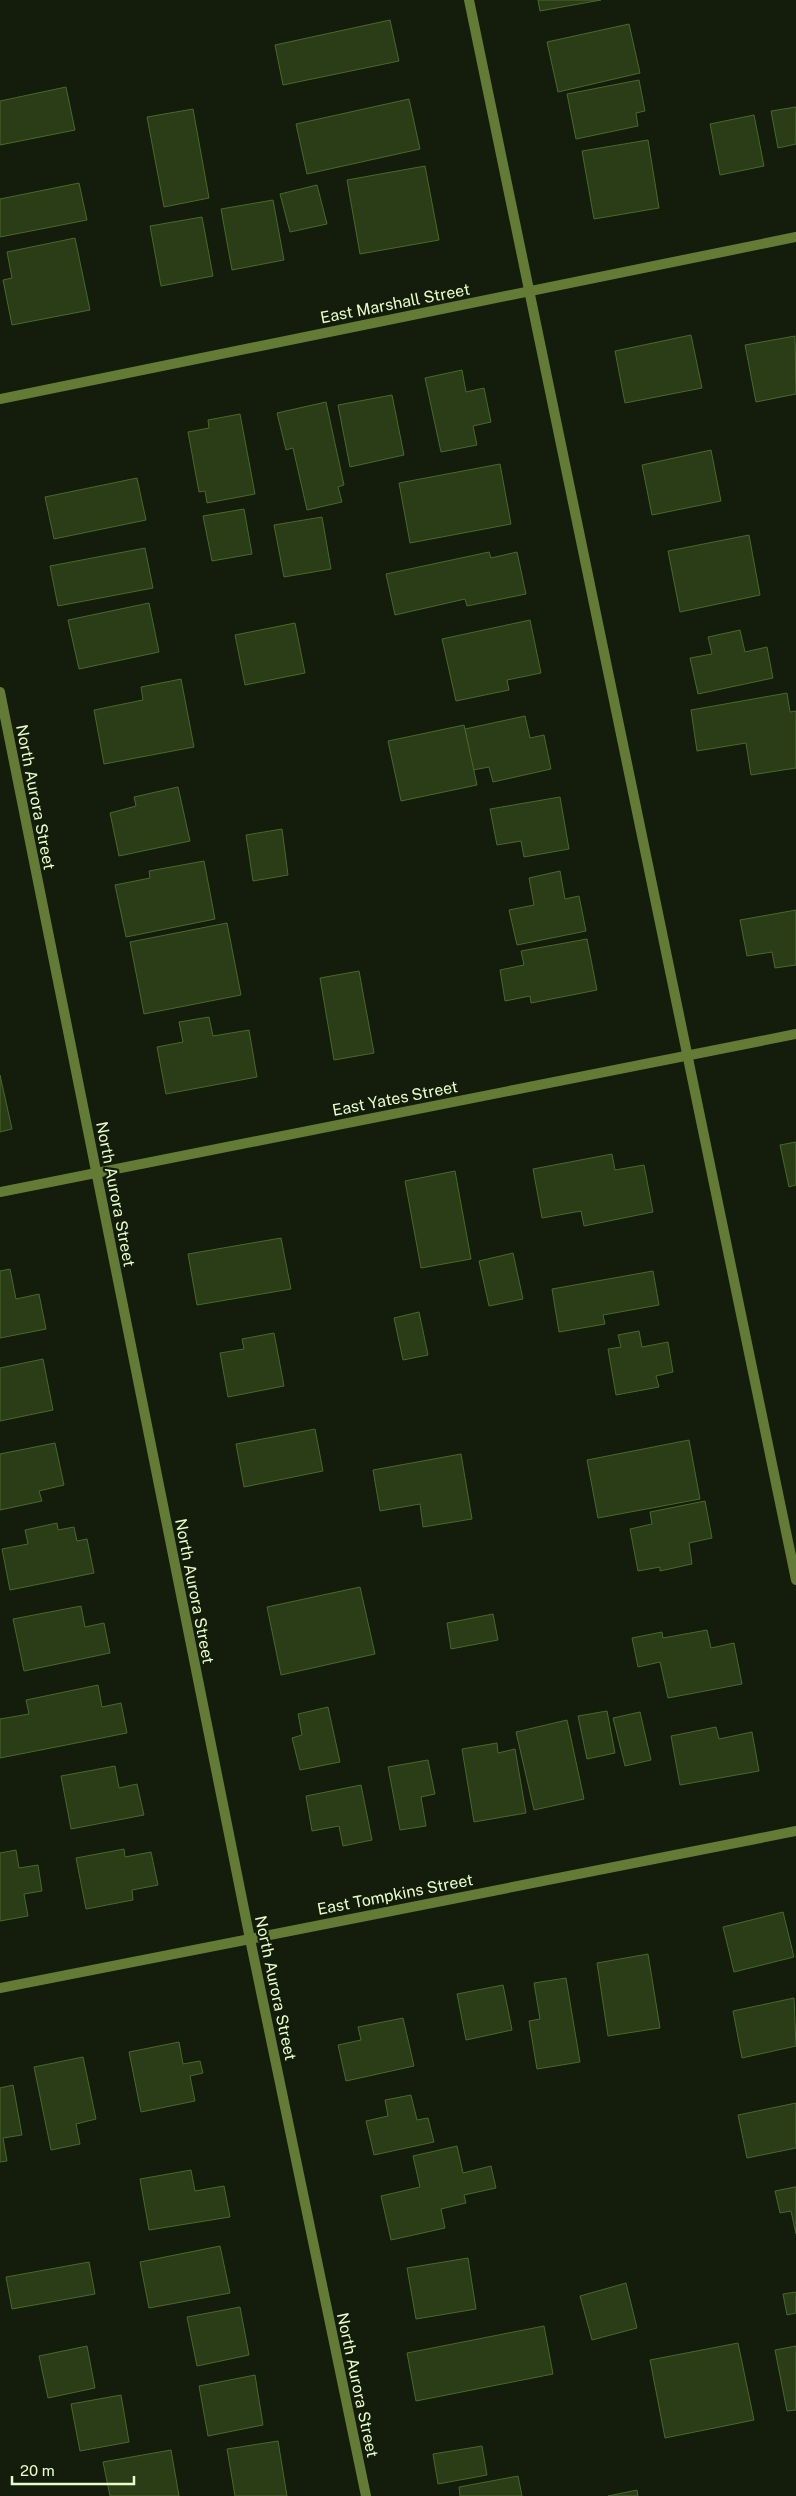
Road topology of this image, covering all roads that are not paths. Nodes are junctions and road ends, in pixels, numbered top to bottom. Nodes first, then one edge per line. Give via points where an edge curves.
1 (469, 0) edge
2 (796, 237) edge
3 (530, 291) junction
4 (0, 399) edge
5 (0, 692) edge
6 (796, 1034) edge
7 (688, 1056) junction
8 (96, 1173) junction
9 (0, 1192) edge
10 (796, 1580) edge
11 (796, 1831) edge
12 (250, 1938) junction
13 (0, 1988) edge
14 (366, 2496) edge

1 - 3 street
2 - 3 street, East Marshall Street
3 - 4 street, East Marshall Street
3 - 7 street
5 - 8 street, North Aurora Street
6 - 7 street, East Yates Street
7 - 8 street, East Yates Street
7 - 10 street
8 - 9 street, East Yates Street
8 - 12 street, North Aurora Street
11 - 12 street, East Tompkins Street
12 - 13 street, East Tompkins Street
12 - 14 street, North Aurora Street

